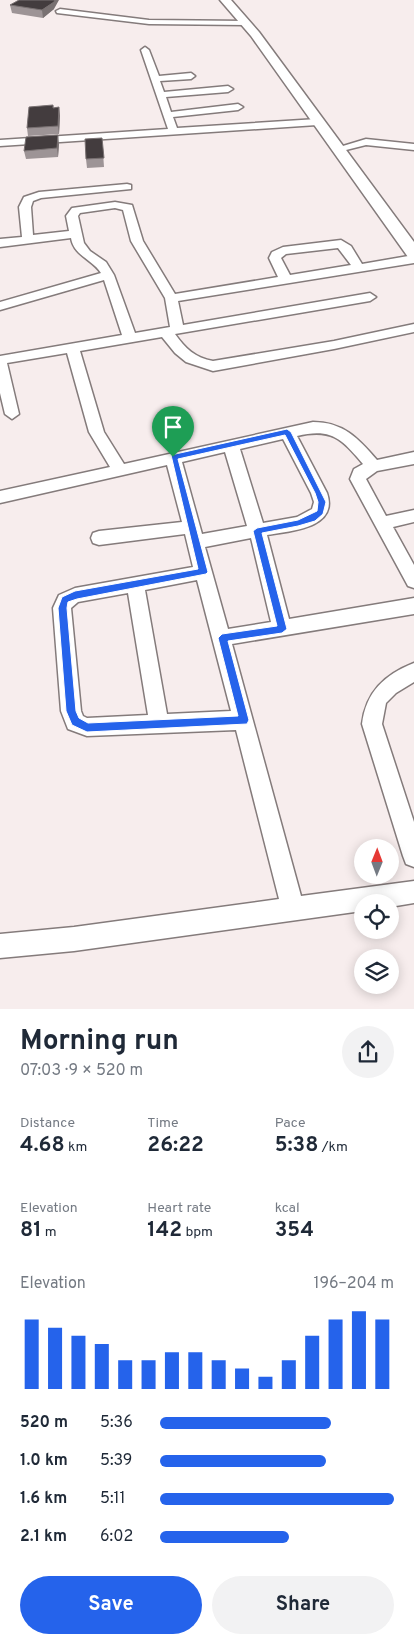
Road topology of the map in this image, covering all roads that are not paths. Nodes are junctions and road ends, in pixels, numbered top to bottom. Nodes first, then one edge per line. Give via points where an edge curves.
1 (225, 0) edge
2 (60, 11) dead end
3 (246, 23) junction
4 (145, 50) dead end
5 (154, 75) junction
6 (228, 90) dead end
7 (201, 92) junction
8 (161, 96) junction
9 (238, 107) dead end
10 (217, 110) junction
11 (168, 115) junction
12 (317, 122) junction
13 (225, 127) junction
14 (173, 130) junction
15 (0, 143) edge
16 (414, 147) edge
17 (338, 149) junction
18 (127, 187) dead end
19 (74, 234) junction
20 (28, 240) junction
21 (0, 243) edge
22 (414, 253) edge
23 (414, 259) edge
24 (359, 268) junction
25 (108, 275) junction
26 (286, 280) junction
27 (370, 297) dead end
28 (170, 298) junction
29 (0, 306) edge
30 (414, 328) edge
31 (172, 331) junction
32 (130, 338) junction
33 (72, 347) junction
34 (0, 361) edge
35 (12, 414) dead end
36 (287, 432) junction
37 (231, 445) junction
38 (173, 457) junction
39 (414, 458) edge
40 (373, 466) junction
41 (118, 469) junction
42 (0, 497) edge
43 (414, 516) edge
44 (382, 523) junction
45 (257, 531) junction
46 (193, 534) junction
47 (99, 538) dead end
48 (203, 572) junction
49 (414, 581) edge
50 (135, 584) junction
51 (414, 606) edge
52 (282, 629) junction
53 (222, 638) junction
54 (414, 672) edge
55 (244, 720) junction
56 (159, 724) junction
57 (414, 856) edge
58 (414, 892) edge
59 (293, 908) junction
60 (0, 946) edge

1 - 3 street
2 - 3 street via 149,22
3 - 12 street
4 - 5 street
5 - 7 street via 191,76
5 - 8 street
6 - 7 street
7 - 8 street
8 - 11 street
9 - 10 street
10 - 11 street
10 - 13 street
11 - 14 street
12 - 13 street
12 - 17 street
13 - 14 street
14 - 15 street
16 - 17 street via 366,142
17 - 22 street
18 - 20 street via 39,195 28,199
19 - 20 street
19 - 25 street via 80,248 102,265
19 - 28 street via 72,216 76,210 115,205 128,207 137,241
20 - 21 street
23 - 24 street
24 - 26 street
24 - 26 street via 341,244 282,251 275,258
25 - 29 street
25 - 32 street
26 - 28 street
27 - 31 street
28 - 31 street
30 - 31 street via 213,366 187,359
31 - 32 street
32 - 33 street
33 - 34 street
33 - 41 street via 97,432
34 - 35 street
36 - 37 street
36 - 40 street via 312,427 335,428 351,440
36 - 45 street via 319,493 322,502 320,512 298,523
37 - 38 street
37 - 45 street
38 - 41 street
38 - 46 street
39 - 40 street
40 - 44 street via 360,473 358,479
41 - 42 street
43 - 44 street
44 - 49 street
45 - 46 street
45 - 52 street
46 - 47 street
46 - 48 street
48 - 50 street
48 - 53 street
50 - 56 street
50 - 56 street via 75,595 65,600 62,608 71,711 76,722 87,727
51 - 52 street
52 - 53 street
53 - 55 street
54 - 57 street via 380,694 373,706 372,724
55 - 56 street
55 - 59 street
58 - 59 street
59 - 60 street via 74,939

